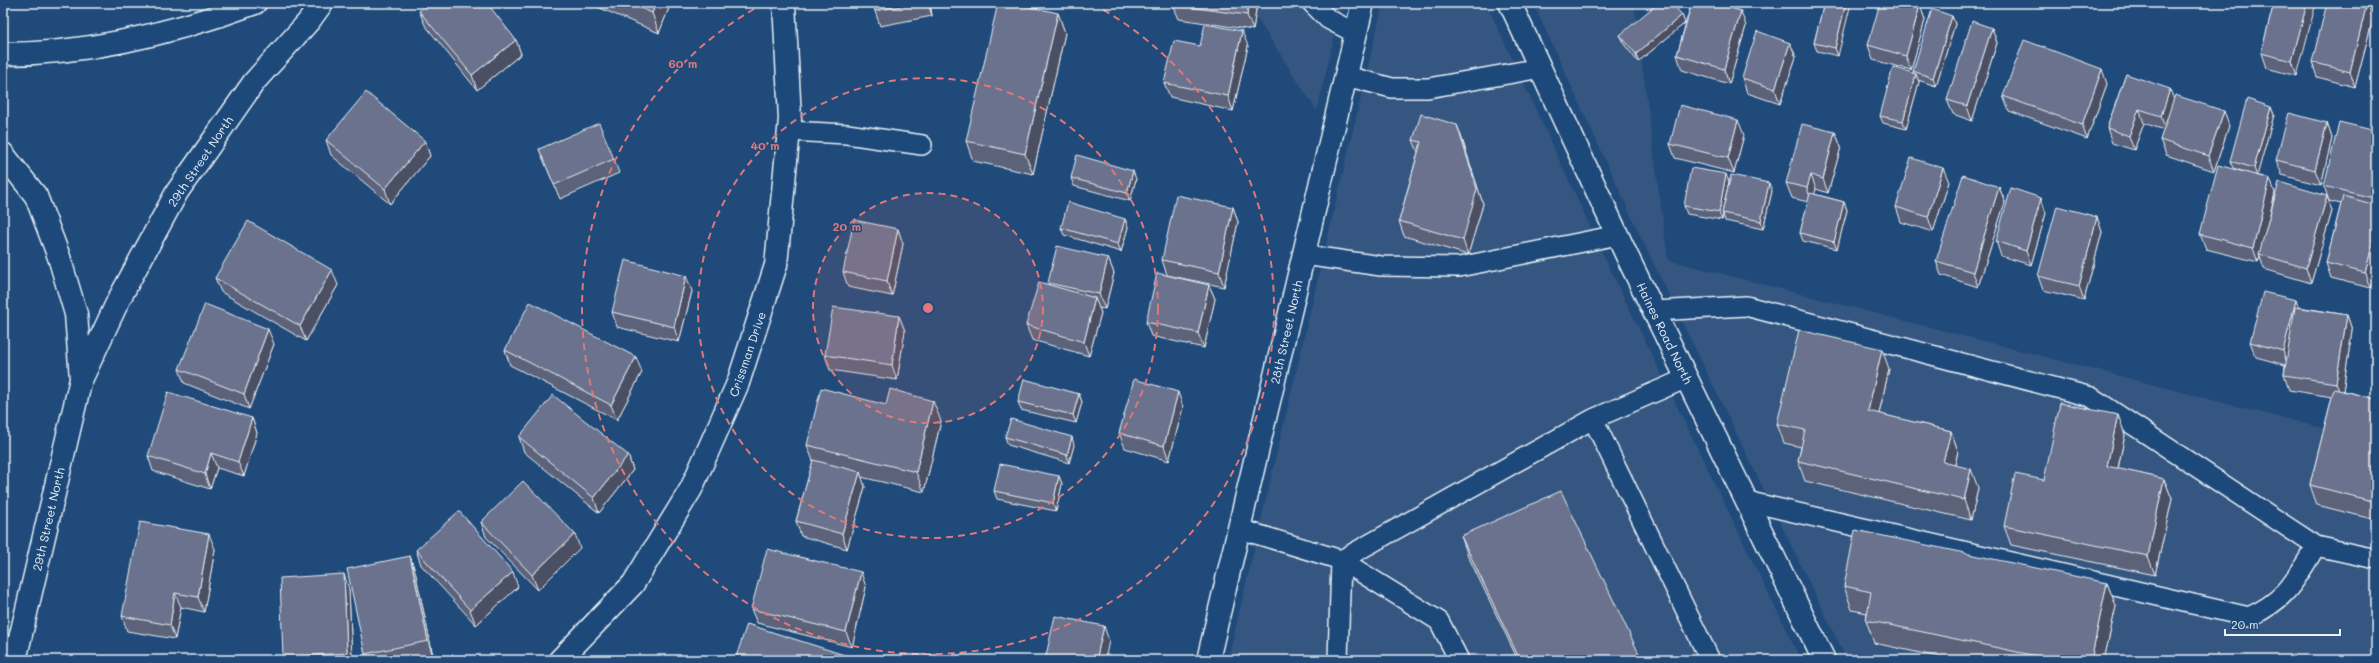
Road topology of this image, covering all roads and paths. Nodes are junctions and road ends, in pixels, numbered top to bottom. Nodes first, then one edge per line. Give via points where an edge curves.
1 (255, 3) edge
2 (322, 3) edge
3 (784, 3) edge
4 (1312, 3) edge
5 (1362, 3) edge
6 (1510, 3) edge
7 (1356, 33) junction
8 (3, 54) edge
9 (1541, 68) junction
10 (1346, 76) junction
11 (789, 131) junction
12 (922, 145) dead end
13 (3, 154) edge
14 (1618, 235) junction
15 (1304, 255) junction
16 (1654, 311) junction
17 (1687, 378) junction
18 (82, 379) junction
19 (1593, 419) junction
20 (1746, 501) junction
21 (1240, 529) junction
22 (2316, 546) junction
23 (2376, 559) edge
24 (1341, 560) junction
25 (564, 659) edge
26 (15, 660) edge
27 (1208, 660) edge
28 (1338, 660) edge
29 (1459, 660) edge
30 (1710, 660) edge
31 (1824, 660) edge

1 - 8 street via 139,40 41,54
2 - 18 street, 29th Street North via 254,82 177,192 118,301
3 - 11 street, Crissman Drive
4 - 7 lane via 1328,19
5 - 7 street, 28th Street North
6 - 9 street, Haines Road North
7 - 10 street, 28th Street North
9 - 10 lane via 1428,88 1392,88
9 - 14 street, Haines Road North
10 - 15 street, 28th Street North
11 - 12 lane via 847,134
11 - 25 street, Crissman Drive via 776,265 738,383 691,489 633,584
13 - 18 street, 29th Street North via 36,196 59,257 76,314
14 - 15 lane via 1459,267 1380,266
14 - 16 street, Haines Road North
15 - 21 street, 28th Street North
16 - 17 street, Haines Road North
16 - 22 lane via 1746,306 2091,397
17 - 19 lane
17 - 20 street, Haines Road North
18 - 26 street, 29th Street North
19 - 24 lane
19 - 30 lane
20 - 22 lane via 2249,617 2270,607 2288,592
20 - 31 street, Haines Road North
21 - 24 lane
21 - 27 street, 28th Street North
22 - 23 lane
24 - 28 lane
24 - 29 lane via 1439,621

